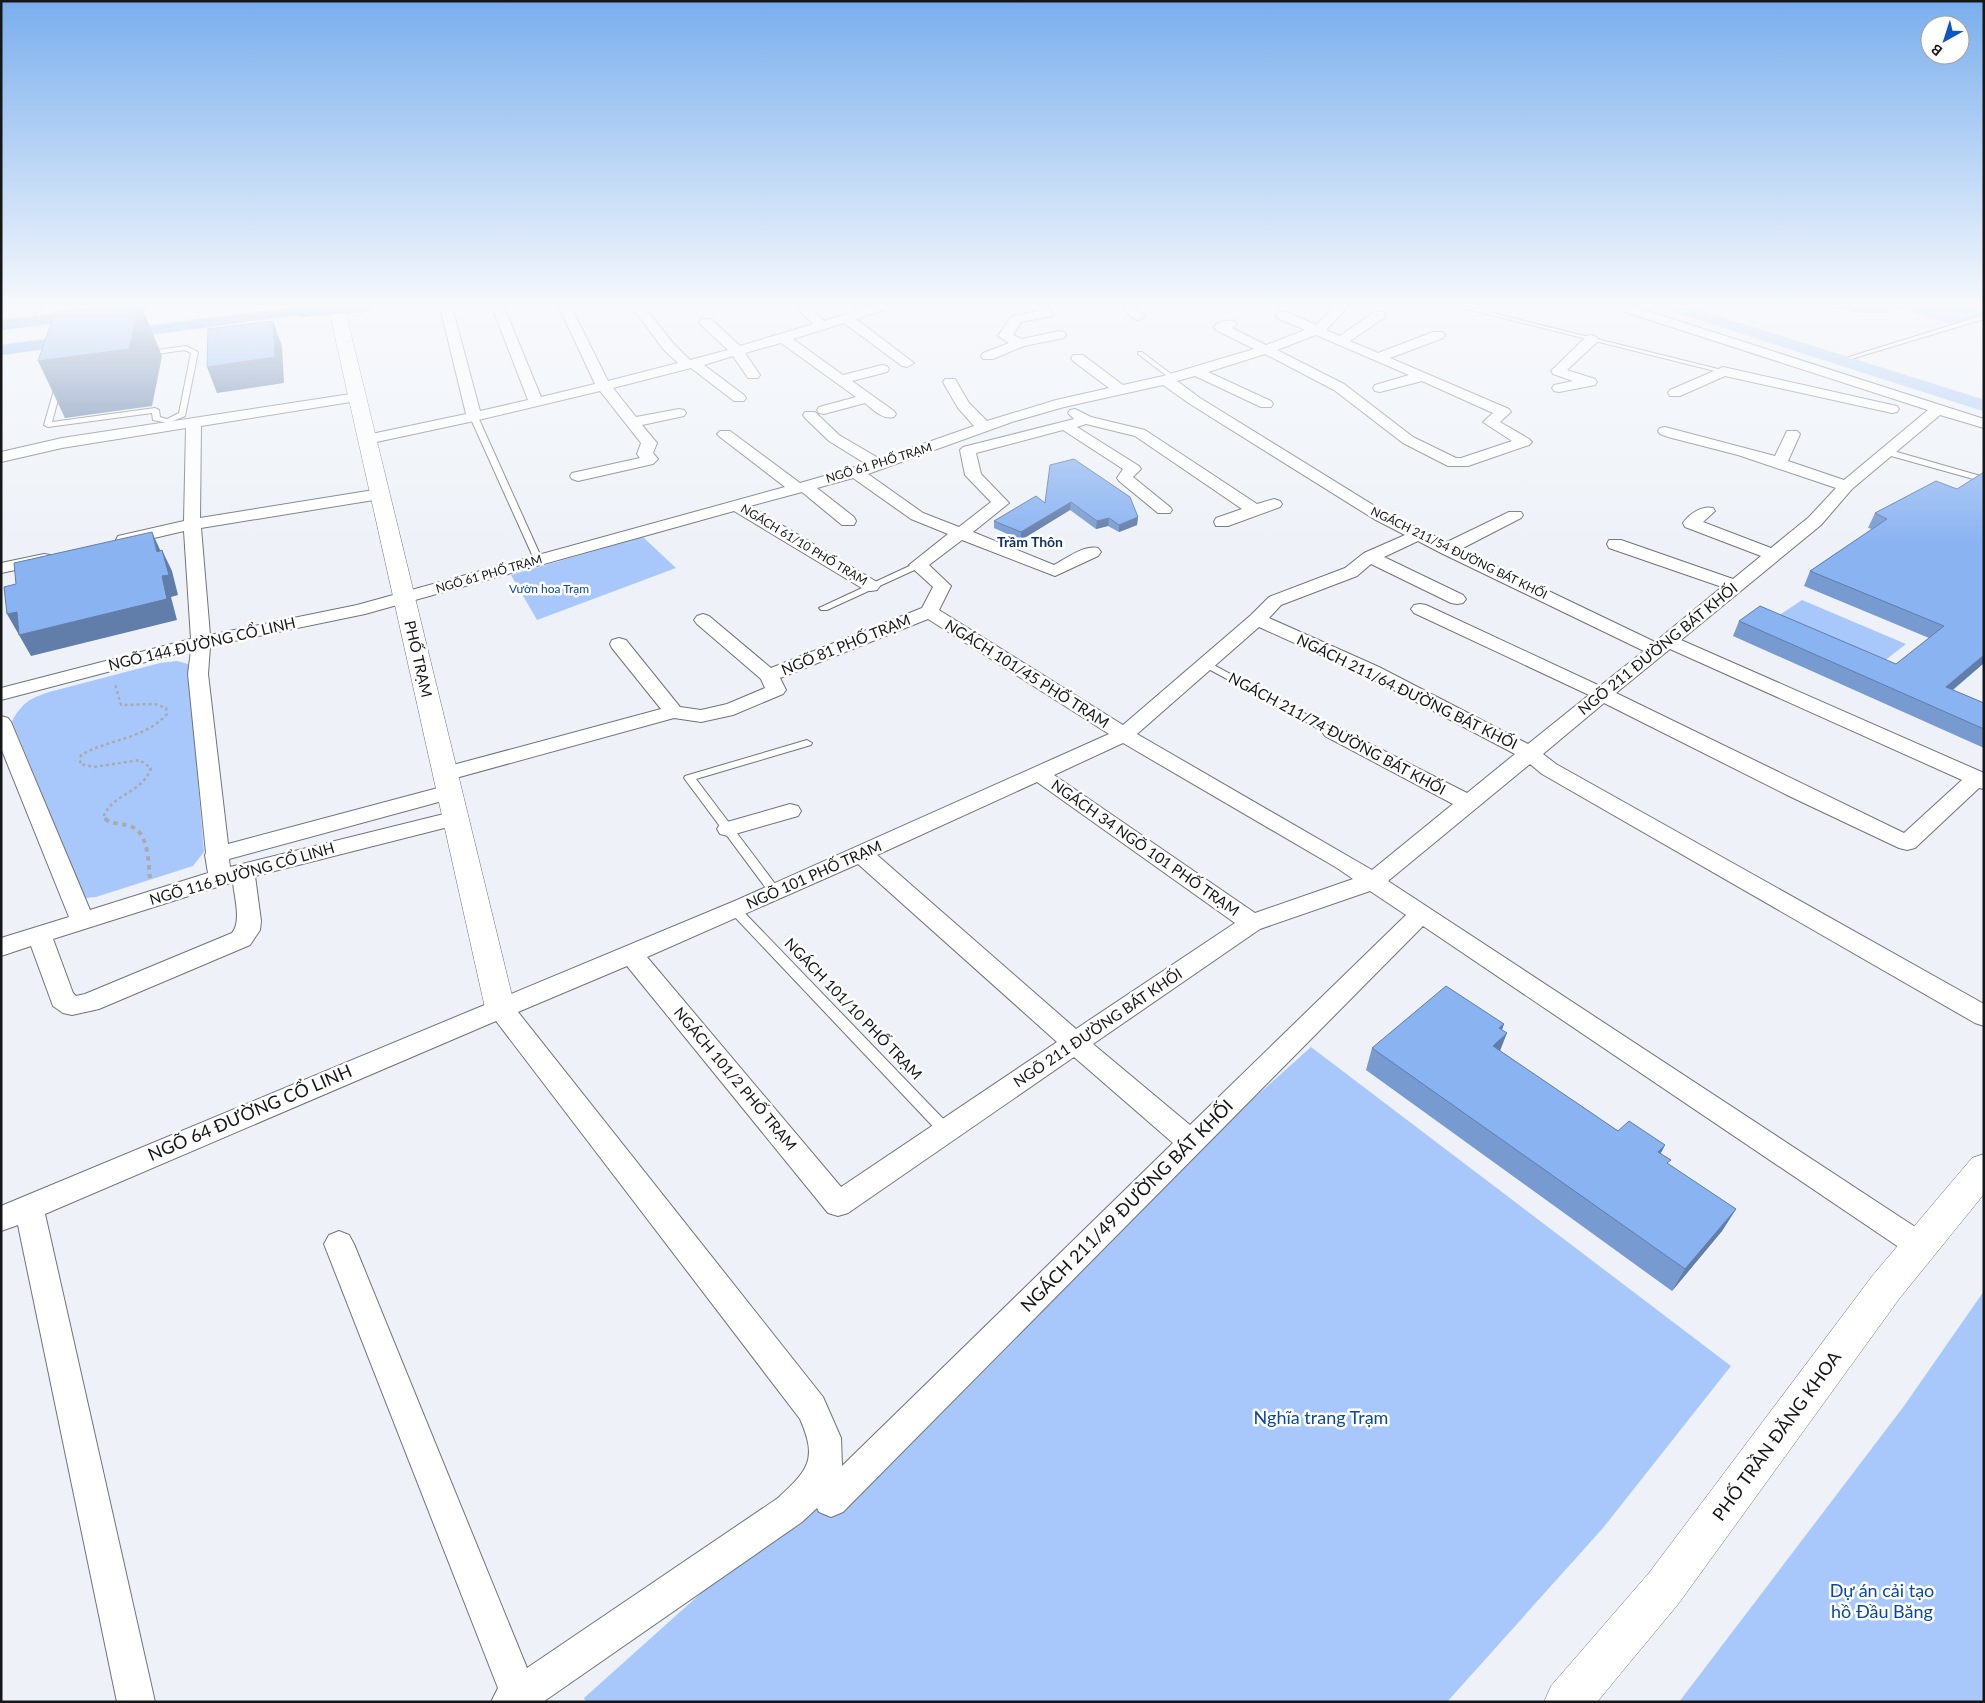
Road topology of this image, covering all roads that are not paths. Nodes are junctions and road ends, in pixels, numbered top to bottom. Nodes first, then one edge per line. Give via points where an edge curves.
1 (58, 386) edge
2 (189, 386) edge
3 (354, 386) edge
4 (466, 386) edge
5 (530, 386) edge
6 (722, 386) edge
7 (852, 386) edge
8 (953, 386) edge
9 (1116, 386) edge
10 (1137, 386) edge
11 (1178, 386) edge
12 (1229, 386) edge
13 (1337, 386) edge
14 (1385, 386) edge
15 (1447, 386) edge
16 (1566, 386) edge
17 (1689, 386) edge
18 (1799, 386) edge
19 (1854, 386) edge
20 (1922, 386) edge
21 (604, 387) joint
22 (1380, 388) dead end
23 (1558, 388) dead end
24 (1121, 390) junction
25 (1675, 393) dead end
26 (358, 397) junction
27 (739, 398) dead end
28 (867, 398) junction
29 (536, 403) junction
30 (1061, 403) junction
31 (1266, 404) dead end
32 (1984, 406) edge
33 (679, 413) dead end
34 (889, 414) dead end
35 (1933, 414) junction
36 (474, 417) junction
37 (1086, 420) junction
38 (194, 422) junction
39 (632, 422) junction
40 (167, 423) junction
41 (1984, 424) edge
42 (1066, 426) junction
43 (984, 427) junction
44 (1665, 431) dead end
45 (725, 434) dead end
46 (1792, 434) dead end
47 (367, 439) junction
48 (1887, 452) junction
49 (1, 456) edge
50 (1780, 462) junction
51 (878, 465) junction
52 (855, 472) junction
53 (578, 476) dead end
54 (1984, 480) edge
55 (1846, 486) junction
56 (801, 487) junction
57 (380, 494) junction
58 (1274, 504) dead end
59 (736, 505) junction
60 (1164, 510) dead end
61 (1255, 510) junction
62 (1707, 511) dead end
63 (1515, 514) dead end
64 (848, 520) dead end
65 (1222, 522) dead end
66 (192, 524) junction
67 (961, 533) junction
68 (1418, 535) junction
69 (106, 544) edge
70 (1615, 544) dead end
71 (1447, 549) junction
72 (1092, 552) dead end
73 (59, 555) edge
74 (1773, 555) junction
75 (1370, 557) junction
76 (538, 559) junction
77 (918, 565) junction
78 (1, 568) edge
79 (871, 586) junction
80 (1735, 586) junction
81 (404, 598) junction
82 (1457, 599) dead end
83 (824, 608) dead end
84 (1420, 609) dead end
85 (929, 612) junction
86 (1257, 619) junction
87 (703, 620) dead end
88 (201, 642) junction
89 (619, 644) dead end
90 (1662, 645) junction
91 (1206, 664) junction
92 (769, 676) junction
93 (1, 694) edge
94 (1602, 694) junction
95 (674, 712) junction
96 (1, 722) edge
97 (1332, 732) joint
98 (1124, 735) junction
99 (807, 743) dead end
100 (1529, 753) junction
101 (1039, 774) junction
102 (1980, 780) edge
103 (447, 783) junction
104 (1468, 803) junction
105 (790, 811) dead end
106 (456, 818) junction
107 (728, 829) junction
108 (861, 854) junction
109 (216, 855) junction
110 (243, 871) junction
111 (220, 877) junction
112 (1372, 881) junction
113 (775, 892) junction
114 (735, 910) junction
115 (1422, 913) junction
116 (83, 921) junction
117 (1252, 923) junction
118 (39, 935) junction
119 (1, 948) edge
120 (631, 954) junction
121 (500, 1008) junction
122 (1984, 1016) edge
123 (1076, 1044) junction
124 (947, 1132) junction
125 (1191, 1142) junction
126 (1984, 1168) edge
127 (838, 1204) joint
128 (15, 1213) edge
129 (339, 1244) dead end
130 (1919, 1246) junction
131 (831, 1500) dead end
132 (517, 1700) edge
133 (136, 1702) edge
134 (1567, 1702) edge

1 - 40 lane via 48,425 155,410 156,418
2 - 40 lane via 182,414
3 - 26 street, PHỐ TRẠM
4 - 36 street
5 - 29 street
6 - 27 street
7 - 28 street
8 - 43 street via 963,405
9 - 24 street
10 - 24 street, NGÕ 61 PHỐ TRẠM
11 - 68 street, NGÁCH 211/54 ĐƯỜNG BÁT KHỐI via 1195,401 1371,511
12 - 31 street
13 - 15 street via 1408,440 1454,463 1463,463 1524,442 1490,422 1504,412
14 - 22 street
16 - 23 street
17 - 25 street
18 - 35 street
19 - 35 street
20 - 32 main road
21 - 29 street
21 - 39 street
24 - 30 street, NGÕ 61 PHỐ TRẠM
26 - 38 street
26 - 47 street, PHỐ TRẠM
28 - 34 street
28 - 51 street via 817,412 834,438
29 - 36 street
30 - 37 street
30 - 43 street, NGÕ 61 PHỐ TRẠM
33 - 39 street
35 - 41 street
35 - 48 street, NGÕ 211 ĐƯỜNG BÁT KHỐI
36 - 47 street
36 - 76 lane
37 - 42 street
37 - 61 street via 1140,433
38 - 40 street
38 - 66 street
39 - 53 street via 650,443 645,454 650,459
40 - 49 street
42 - 60 street via 1133,470 1125,478
42 - 67 street via 968,450 973,475 1001,503
43 - 51 street, NGÕ 61 PHỐ TRẠM
44 - 50 street
45 - 56 street
46 - 50 street
47 - 57 street, PHỐ TRẠM
48 - 54 lane
48 - 55 street, NGÕ 211 ĐƯỜNG BÁT KHỐI
50 - 55 street
51 - 52 street, NGÕ 61 PHỐ TRẠM
52 - 56 street, NGÕ 61 PHỐ TRẠM
52 - 67 street via 917,516
55 - 74 street, NGÕ 211 ĐƯỜNG BÁT KHỐI via 1815,521
56 - 59 street, NGÕ 61 PHỐ TRẠM
56 - 64 street
57 - 66 street
57 - 81 street, PHỐ TRẠM
58 - 61 street
59 - 76 street, NGÕ 61 PHỐ TRẠM
59 - 79 street, NGÁCH 61/10 PHỐ TRẠM
61 - 65 street
62 - 74 street via 1691,523
63 - 71 street
66 - 69 street
66 - 88 street
67 - 72 street via 1055,571
67 - 77 street
68 - 71 street, NGÁCH 211/54 ĐƯỜNG BÁT KHỐI
68 - 75 street, NGÕ 101 PHỐ TRẠM
70 - 80 street
71 - 90 street, NGÁCH 211/54 ĐƯỜNG BÁT KHỐI
73 - 78 street
74 - 80 street, NGÕ 211 ĐƯỜNG BÁT KHỐI
75 - 82 street
75 - 86 street, NGÕ 101 PHỐ TRẠM via 1351,572 1275,601
76 - 81 street, NGÕ 61 PHỐ TRẠM
77 - 79 lane, NGÁCH 61/10 PHỐ TRẠM
77 - 85 street, NGÕ 81 PHỐ TRẠM via 942,586
79 - 83 lane, NGÁCH 61/10 PHỐ TRẠM
80 - 90 street, NGÕ 211 ĐƯỜNG BÁT KHỐI
81 - 88 street, NGÕ 144 ĐƯỜNG CỔ LINH
81 - 103 street, PHỐ TRẠM
84 - 94 street
85 - 92 street, NGÕ 81 PHỐ TRẠM
85 - 98 street, NGÁCH 101/45 PHỐ TRẠM
86 - 91 street, NGÕ 101 PHỐ TRẠM
86 - 100 street, NGÁCH 211/64 ĐƯỜNG BÁT KHỐI via 1372,671
87 - 92 street
88 - 93 street, NGÕ 144 ĐƯỜNG CỔ LINH
88 - 109 street via 198,674
89 - 95 street
90 - 94 street, NGÕ 211 ĐƯỜNG BÁT KHỐI
90 - 102 street, NGÁCH 211/54 ĐƯỜNG BÁT KHỐI
91 - 97 lane, NGÁCH 211/74 ĐƯỜNG BÁT KHỐI
91 - 98 street, NGÕ 101 PHỐ TRẠM
92 - 95 street, NGÕ 81 PHỐ TRẠM via 776,690 733,708 701,716
94 - 100 street, NGÕ 211 ĐƯỜNG BÁT KHỐI
94 - 102 street via 1907,843
95 - 103 street, NGÕ 81 PHỐ TRẠM
96 - 116 street
97 - 104 street, NGÁCH 211/74 ĐƯỜNG BÁT KHỐI
98 - 101 street, NGÕ 101 PHỐ TRẠM
98 - 112 street
99 - 107 lane via 689,778
100 - 104 street, NGÕ 211 ĐƯỜNG BÁT KHỐI
100 - 122 street, NGÁCH 211/64 ĐƯỜNG BÁT KHỐI via 1549,769
101 - 108 street, NGÕ 101 PHỐ TRẠM
101 - 117 street, NGÁCH 34 NGÕ 101 PHỐ TRẠM
103 - 106 street, PHỐ TRẠM
103 - 109 street, NGÕ 81 PHỐ TRẠM
104 - 112 street, NGÕ 211 ĐƯỜNG BÁT KHỐI
105 - 107 street
106 - 110 street, NGÕ 116 ĐƯỜNG CỔ LINH
106 - 121 street, PHỐ TRẠM
107 - 113 lane
108 - 113 street, NGÕ 101 PHỐ TRẠM
108 - 123 street
109 - 111 street
110 - 111 street, NGÕ 116 ĐƯỜNG CỔ LINH
110 - 118 street via 249,921 248,930 241,939 90,1002 72,1006 62,999
111 - 116 street, NGÕ 116 ĐƯỜNG CỔ LINH
112 - 115 street
112 - 117 street, NGÕ 211 ĐƯỜNG BÁT KHỐI
113 - 114 street, NGÕ 101 PHỐ TRẠM
114 - 120 street, NGÕ 101 PHỐ TRẠM
114 - 124 lane, NGÁCH 101/10 PHỐ TRẠM
115 - 125 street, NGÁCH 211/49 ĐƯỜNG BÁT KHỐI
115 - 130 street
116 - 118 street, NGÕ 116 ĐƯỜNG CỔ LINH
117 - 123 street, NGÕ 211 ĐƯỜNG BÁT KHỐI
118 - 119 street, NGÕ 116 ĐƯỜNG CỔ LINH
120 - 121 street, NGÕ 101 PHỐ TRẠM
120 - 127 street, NGÁCH 101/2 PHỐ TRẠM
121 - 128 street, NGÕ 64 ĐƯỜNG CỔ LINH
121 - 132 street via 812,1408 825,1438 824,1467 811,1490 790,1510
123 - 124 street, NGÕ 211 ĐƯỜNG BÁT KHỐI
123 - 125 street
124 - 127 street, NGÕ 211 ĐƯỜNG BÁT KHỐI
125 - 131 street, NGÁCH 211/49 ĐƯỜNG BÁT KHỐI
126 - 130 street, PHỐ TRẦN ĐĂNG KHOA
128 - 133 street
129 - 132 street
130 - 134 street, PHỐ TRẦN ĐĂNG KHOA via 1664,1588

